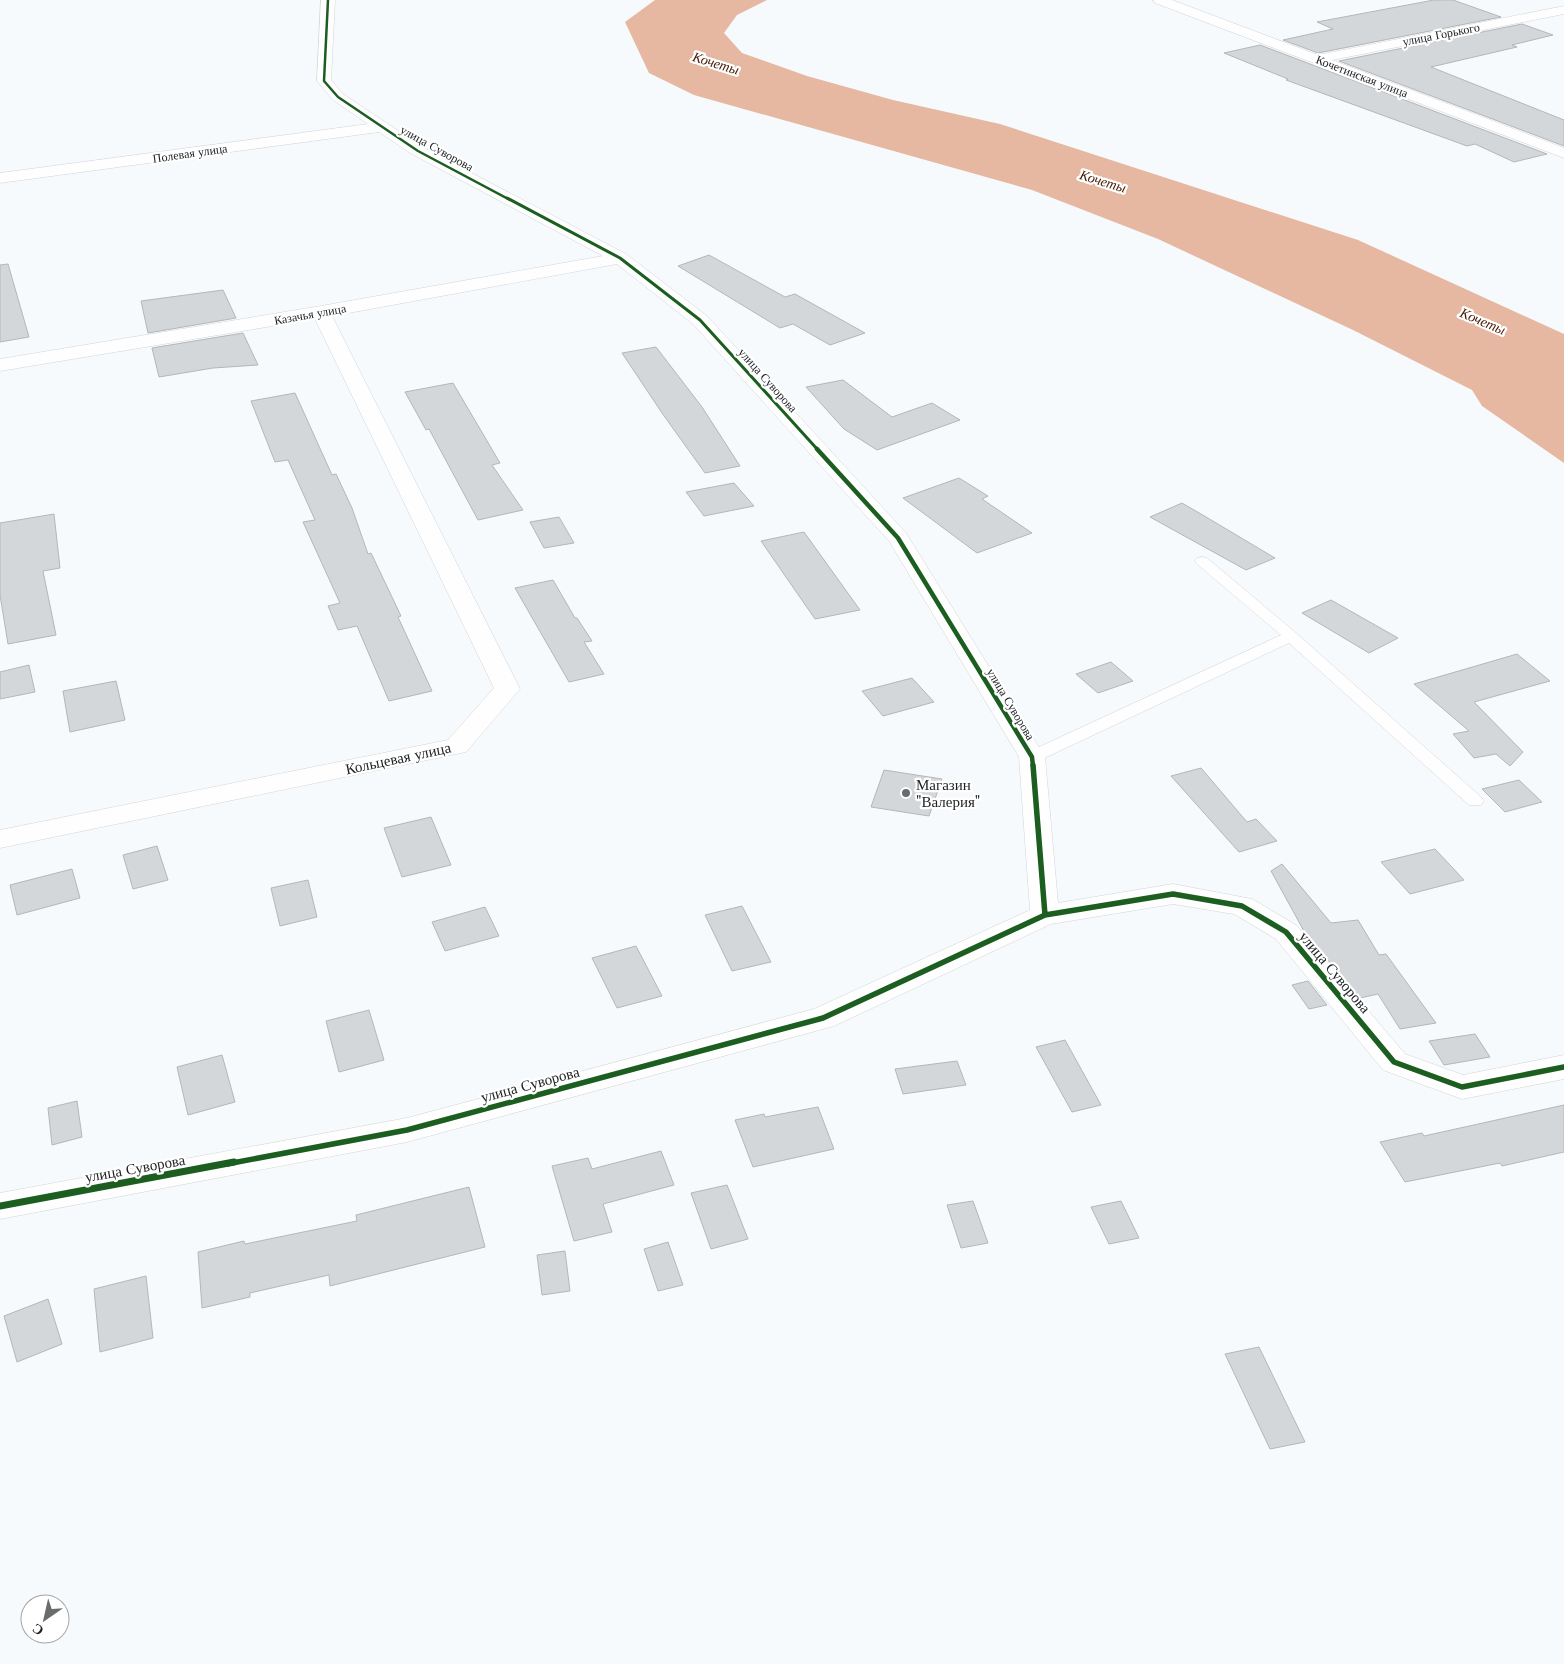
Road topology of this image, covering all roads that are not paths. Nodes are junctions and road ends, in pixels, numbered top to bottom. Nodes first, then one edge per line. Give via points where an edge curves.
1 (328, 0) edge
2 (1164, 0) edge
3 (1538, 0) edge
4 (1564, 9) edge
5 (1318, 59) junction
6 (381, 127) junction
7 (1564, 153) edge
8 (0, 178) edge
9 (620, 258) junction
10 (321, 312) junction
11 (0, 365) edge
12 (1202, 561) dead end
13 (1291, 636) junction
14 (1032, 756) junction
15 (1474, 801) dead end
16 (0, 839) edge
17 (1045, 915) junction
18 (1564, 1067) edge
19 (0, 1206) edge

1 - 6 street, улица Суворова via 324,81 338,98
2 - 5 street, Кочетинская улица
3 - 4 street
4 - 5 street, улица Горького
5 - 7 street, Кочетинская улица
6 - 8 street, Полевая улица
6 - 9 street, улица Суворова via 418,151
9 - 10 street, Казачья улица
9 - 14 street, улица Суворова via 700,320 898,538
10 - 11 street, Казачья улица
10 - 16 street, Кольцевая улица via 507,689 457,746
12 - 13 lane
13 - 14 lane
13 - 15 lane
14 - 17 street, улица Суворова
17 - 18 street, улица Суворова via 1173,894 1242,906 1286,932 1394,1062 1462,1087
17 - 19 street, улица Суворова via 823,1018 407,1130

